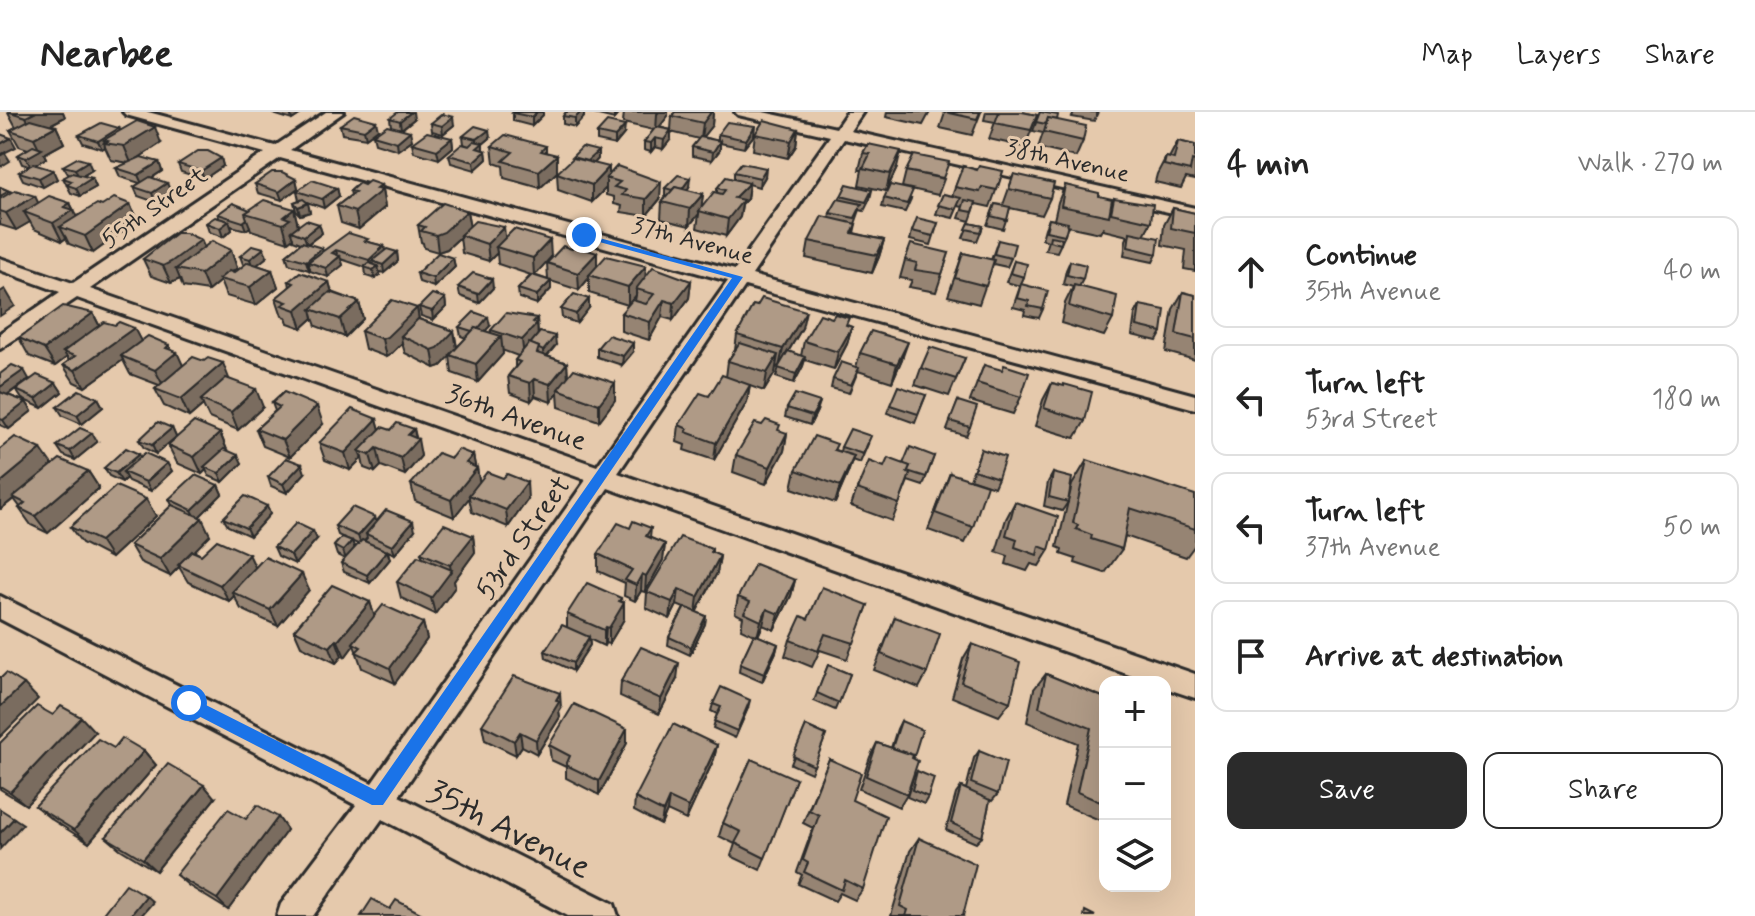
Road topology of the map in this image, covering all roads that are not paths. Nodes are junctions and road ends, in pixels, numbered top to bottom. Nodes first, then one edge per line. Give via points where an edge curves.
1 (131, 112) edge
2 (336, 112) edge
3 (743, 112) edge
4 (855, 112) edge
5 (840, 133) junction
6 (277, 152) junction
7 (1195, 213) edge
8 (0, 264) edge
9 (738, 277) junction
10 (75, 291) junction
11 (0, 342) edge
12 (1195, 402) edge
13 (599, 478) junction
14 (0, 607) edge
15 (1195, 686) edge
16 (378, 800) junction
17 (293, 916) edge
18 (602, 916) edge

1 - 6 street, 37th Avenue
2 - 6 street, 55th Street
3 - 5 street, 38th Avenue
4 - 5 street, 53rd Street
5 - 7 street, 38th Avenue
5 - 9 street, 53rd Street
6 - 9 street, 37th Avenue
6 - 10 street, 55th Street
8 - 10 street, 36th Avenue
9 - 12 street, 37th Avenue
9 - 13 street, 53rd Street
10 - 11 street, 55th Street
10 - 13 street, 36th Avenue
13 - 15 street, 36th Avenue
13 - 16 street, 53rd Street
14 - 16 street, 35th Avenue
16 - 17 street, 53rd Street
16 - 18 street, 35th Avenue

